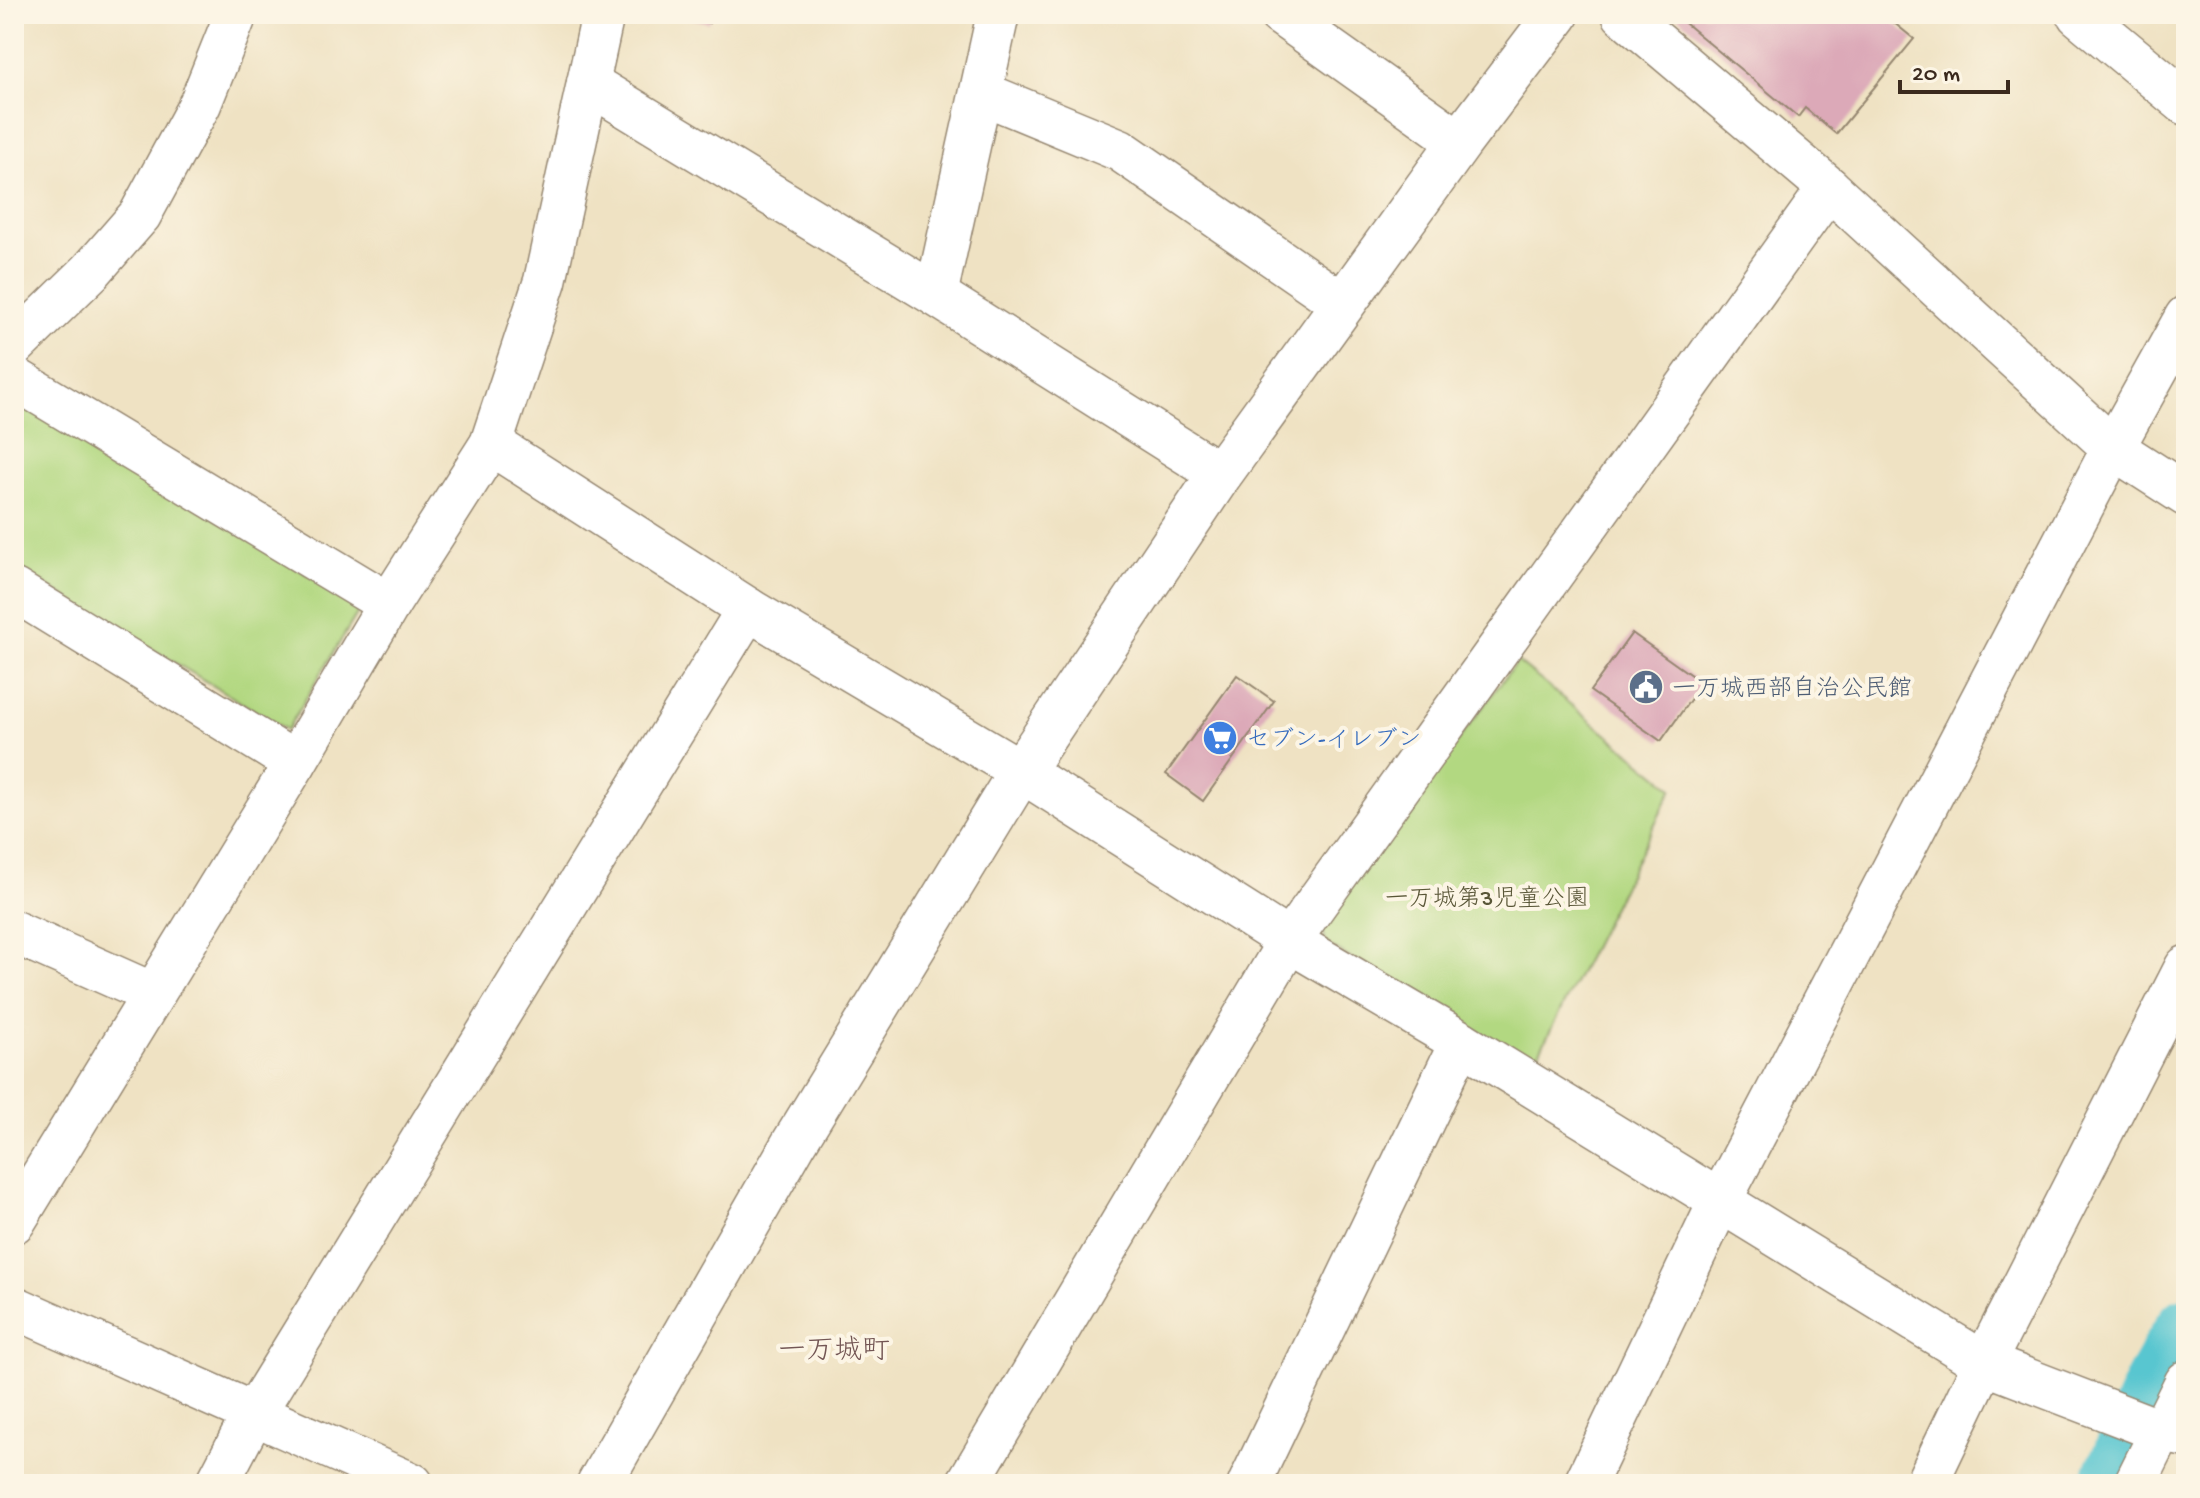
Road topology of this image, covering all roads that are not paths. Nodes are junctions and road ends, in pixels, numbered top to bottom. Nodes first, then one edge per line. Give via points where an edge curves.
1 (236, 14) edge
2 (603, 14) edge
3 (998, 14) edge
4 (1280, 14) edge
5 (1557, 14) edge
6 (1623, 14) edge
7 (2079, 14) edge
8 (588, 83) junction
9 (982, 93) junction
10 (2186, 103) edge
11 (1460, 142) junction
12 (1829, 188) junction
13 (936, 295) junction
14 (1343, 304) junction
15 (2186, 317) edge
16 (14, 346) edge
17 (14, 378) edge
18 (491, 444) junction
19 (2113, 448) junction
20 (1220, 474) junction
21 (2186, 495) edge
22 (14, 590) edge
23 (389, 604) junction
24 (748, 609) junction
25 (295, 763) junction
26 (1021, 771) junction
27 (14, 932) edge
28 (1289, 941) junction
29 (2186, 967) edge
30 (153, 994) junction
31 (1461, 1042) junction
32 (1720, 1201) junction
33 (14, 1222) edge
34 (14, 1307) edge
35 (1984, 1363) junction
36 (2186, 1382) edge
37 (253, 1415) junction
38 (2158, 1428) edge
39 (217, 1484) edge
40 (412, 1484) edge
41 (599, 1484) edge
42 (967, 1484) edge
43 (1249, 1484) edge
44 (1585, 1484) edge
45 (1926, 1484) edge
46 (2135, 1484) edge

1 - 16 street via 200,104 140,215
2 - 8 street
3 - 9 street
4 - 11 street
5 - 11 street
6 - 12 street
7 - 10 street
8 - 13 street
8 - 18 street via 545,281
9 - 13 street
9 - 14 street via 1120,150
11 - 14 street
12 - 19 street
12 - 28 street
13 - 20 street
14 - 20 street
15 - 19 street
17 - 23 street
18 - 23 street
18 - 24 street
19 - 21 street
19 - 32 street
20 - 26 street
22 - 25 street
23 - 25 street
24 - 26 street
24 - 37 street
25 - 30 street
26 - 28 street
26 - 41 street via 794,1143
27 - 30 street
28 - 31 street
28 - 42 street
29 - 35 street
30 - 33 street
31 - 32 street
31 - 43 street
32 - 35 street
32 - 44 street
34 - 37 street
35 - 38 street
35 - 45 street
36 - 38 street
37 - 39 street
37 - 40 street
38 - 46 street

